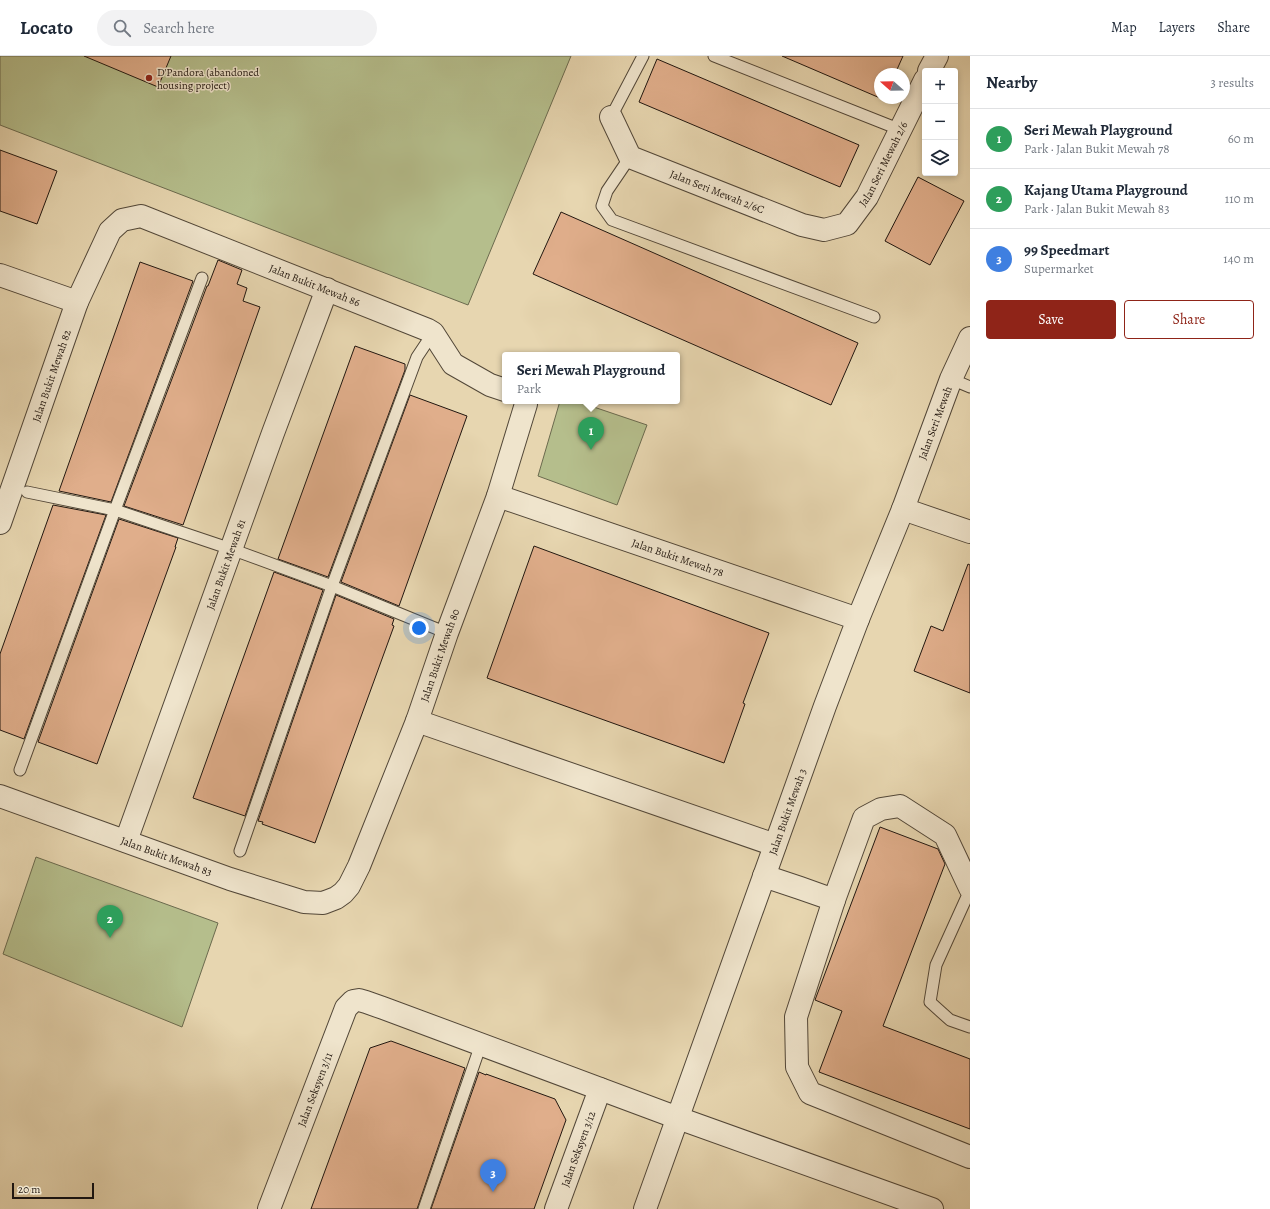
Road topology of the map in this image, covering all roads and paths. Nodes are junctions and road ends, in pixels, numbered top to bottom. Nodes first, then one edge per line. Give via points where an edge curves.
1 (643, 56) edge
2 (714, 56) edge
3 (936, 56) edge
4 (930, 68) edge
5 (922, 86) edge
6 (611, 117) joint
7 (901, 130) junction
8 (630, 157) junction
9 (847, 224) joint
10 (110, 231) joint
11 (0, 275) edge
12 (202, 278) dead end
13 (327, 289) junction
14 (77, 302) junction
15 (874, 317) dead end
16 (433, 333) junction
17 (970, 338) edge
18 (961, 383) edge
19 (502, 389) edge
20 (526, 404) edge
21 (27, 492) dead end
22 (498, 496) junction
23 (902, 509) junction
24 (115, 510) junction
25 (0, 523) edge
26 (970, 532) edge
27 (231, 549) junction
28 (332, 586) junction
29 (858, 619) junction
30 (447, 633) junction
31 (417, 721) junction
32 (20, 770) dead end
33 (0, 796) edge
34 (126, 841) junction
35 (775, 845) junction
36 (240, 851) dead end
37 (764, 876) junction
38 (970, 889) edge
39 (336, 898) joint
40 (834, 900) junction
41 (970, 1027) edge
42 (481, 1044) junction
43 (600, 1089) junction
44 (678, 1118) junction
45 (970, 1157) edge
46 (270, 1209) edge
47 (424, 1209) edge
48 (556, 1209) edge
49 (646, 1209) edge
50 (932, 1209) edge

1 - 6 lane
2 - 7 lane
3 - 4 street
5 - 7 street, Jalan Seri Mewah 2/6
6 - 8 street
7 - 9 street, Jalan Seri Mewah 2/6 via 867,197
8 - 9 street, Jalan Seri Mewah 2/6C via 802,225 824,230
8 - 15 lane via 608,191 602,206 612,220
10 - 13 street, Jalan Bukit Mewah 86 via 122,220 141,216
10 - 14 street, Jalan Bukit Mewah 82
11 - 14 street
12 - 24 lane
13 - 16 street, Jalan Bukit Mewah 86
13 - 27 street, Jalan Bukit Mewah 81
14 - 25 street, Jalan Bukit Mewah 82
16 - 19 street via 453,364
16 - 28 lane via 417,357
17 - 18 street, Jalan Seri Mewah
18 - 23 street, Jalan Seri Mewah
20 - 22 street, Jalan Bukit Mewah 80
21 - 24 lane
22 - 29 street, Jalan Bukit Mewah 78
22 - 30 street, Jalan Bukit Mewah 80
23 - 26 street
23 - 29 street, Jalan Bukit Mewah 3
24 - 27 lane
24 - 32 lane
27 - 28 lane
27 - 34 street, Jalan Bukit Mewah 81
28 - 30 lane
28 - 36 lane
29 - 35 street, Jalan Bukit Mewah 3
30 - 31 street, Jalan Bukit Mewah 80
31 - 35 street
31 - 39 street, Jalan Bukit Mewah 80 via 359,866 349,886
33 - 34 street, Jalan Bukit Mewah 83
34 - 39 street, Jalan Bukit Mewah 83 via 230,879 304,902 323,903
35 - 37 street, Jalan Bukit Mewah 3
37 - 40 street
37 - 44 street, Jalan Bukit Mewah 3
38 - 40 street via 945,835 900,806 881,809 864,818
38 - 41 lane via 936,965 930,1002 950,1020
40 - 45 street via 796,1017 797,1068 810,1093
42 - 43 street
42 - 46 street, Jalan Seksyen 3/11 via 383,1008 359,1000 353,1001 346,1008
42 - 47 lane
43 - 44 street
43 - 48 street, Jalan Seksyen 3/12
44 - 49 street, Jalan Bukit Mewah 3
44 - 50 street

